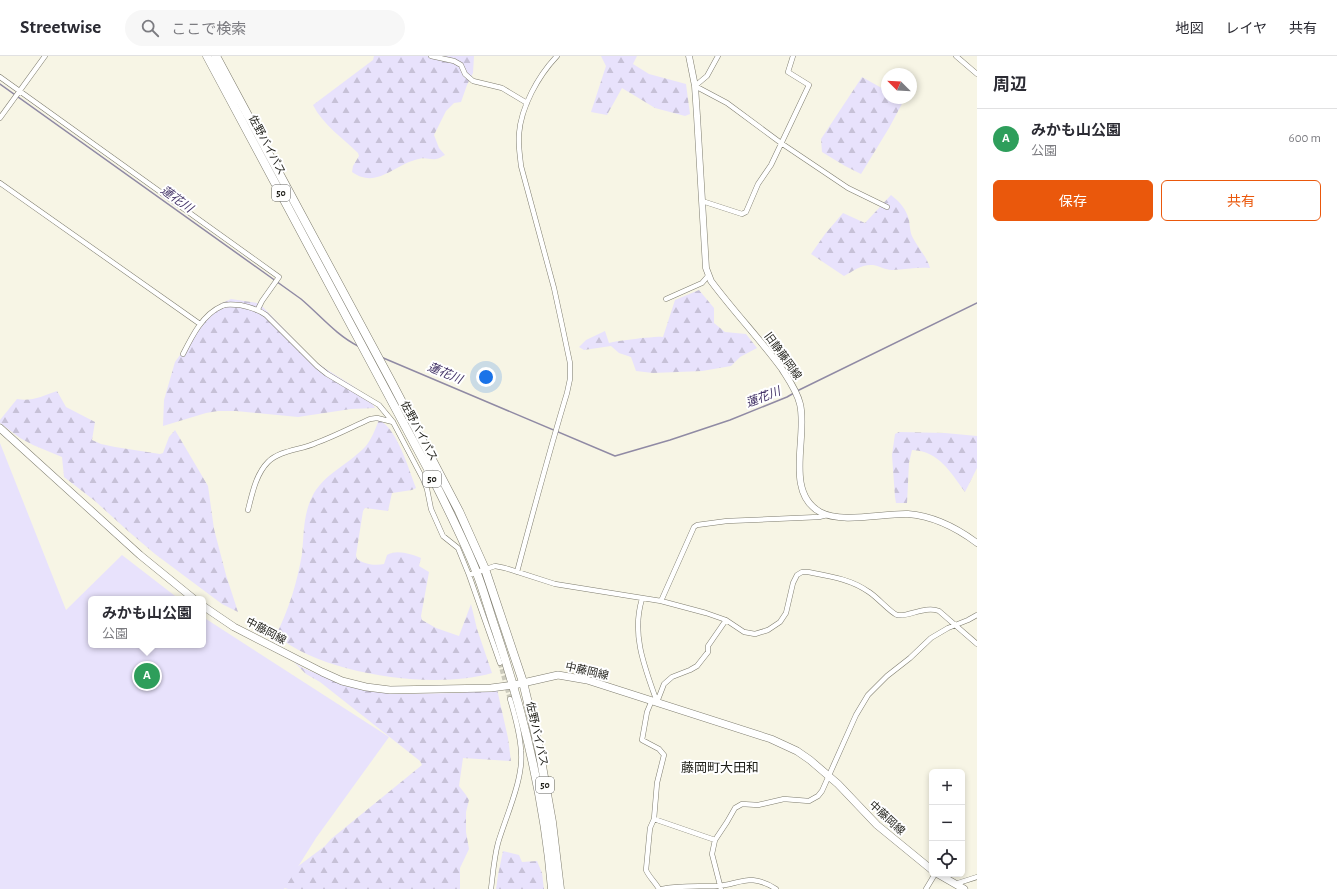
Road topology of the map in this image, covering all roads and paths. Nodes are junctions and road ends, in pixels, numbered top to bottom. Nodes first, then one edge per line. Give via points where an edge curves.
1 (45, 56) edge
2 (207, 56) edge
3 (216, 56) edge
4 (431, 56) edge
5 (557, 56) edge
6 (689, 56) edge
7 (718, 56) edge
8 (793, 56) edge
9 (956, 56) edge
10 (977, 74) edge
11 (0, 77) edge
12 (695, 86) junction
13 (18, 92) junction
14 (528, 103) junction
15 (0, 118) edge
16 (781, 143) junction
17 (0, 183) edge
18 (702, 201) junction
19 (887, 207) dead end
20 (708, 276) junction
21 (666, 300) dead end
22 (258, 309) junction
23 (200, 324) junction
24 (183, 354) dead end
25 (393, 422) junction
26 (0, 428) edge
27 (248, 510) dead end
28 (827, 515) junction
29 (977, 543) edge
30 (485, 568) junction
31 (517, 572) junction
32 (472, 573) junction
33 (190, 596) edge
34 (642, 599) junction
35 (661, 601) junction
36 (206, 608) edge
37 (977, 615) edge
38 (726, 620) junction
39 (956, 625) junction
40 (977, 644) edge
41 (500, 663) tunnel mouth
42 (523, 682) junction
43 (514, 685) junction
44 (510, 699) tunnel mouth
45 (654, 701) junction
46 (829, 776) junction
47 (654, 819) junction
48 (715, 840) junction
49 (929, 868) edge
50 (935, 877) edge
51 (942, 877) edge
52 (977, 877) edge
53 (955, 884) junction
54 (721, 888) edge
55 (492, 889) edge
56 (552, 889) edge
57 (560, 889) edge
58 (660, 889) edge
59 (776, 889) edge
60 (926, 889) edge
61 (964, 889) edge

1 - 13 street
2 - 32 highway, 佐野バイパス / 50 via 428,469 448,509
3 - 30 highway, 佐野バイパス / 50 via 459,511
4 - 14 street via 454,61 462,66 465,74 473,81 502,88
5 - 14 street via 535,86
6 - 12 street, 旧静藤岡線
7 - 12 street via 707,76
8 - 16 street via 788,72 809,85
9 - 10 street
11 - 13 street
12 - 16 street via 727,103
12 - 18 street, 旧静藤岡線
13 - 15 street
13 - 22 street via 279,277
14 - 31 street via 519,134 521,166 554,288 570,363 570,379
16 - 18 street via 746,212 742,214
16 - 19 street via 848,188
17 - 23 street
18 - 20 street, 旧静藤岡線
20 - 21 street via 702,283
20 - 28 street, 旧静藤岡線 via 769,351 800,401 802,486 814,508
22 - 23 street via 234,304 222,305
22 - 25 street via 317,366 379,405
23 - 24 street
25 - 27 street via 370,419 315,444 270,460 262,470
25 - 32 street via 423,479 431,509 443,536 458,548
26 - 33 main road via 140,555
28 - 29 street, 旧静藤岡線 via 918,516 948,525
28 - 35 street via 697,525
30 - 31 street via 495,566
30 - 32 street
30 - 42 highway, 佐野バイパス / 50
31 - 34 street via 555,584
32 - 41 street
32 - 43 highway, 佐野バイパス / 50
34 - 35 street
34 - 45 street via 638,634
35 - 38 street
36 - 43 main road, 中藤岡線 via 234,627 322,672 342,681 366,687 390,690 492,688
37 - 39 street
38 - 39 street via 744,632 755,634 768,630 780,622 786,613 797,575 808,572 846,580 868,591 892,613 899,616 934,609 939,610
38 - 45 street via 697,666 672,677 664,684
39 - 40 street
39 - 46 street via 931,638 868,695 856,715
42 - 43 main road, 中藤岡線
42 - 45 main road, 中藤岡線 via 548,676 564,676 587,680
42 - 57 highway, 佐野バイパス / 50 via 539,749 552,822
43 - 56 highway, 佐野バイパス / 50 via 532,757 544,822
44 - 55 street via 516,720 521,762 498,844 493,866
45 - 46 main road, 中藤岡線 via 786,745
45 - 47 street via 647,712 642,740 659,749 664,755 657,783
46 - 48 street via 818,796 809,801 784,799 758,805 742,804 735,808
46 - 49 main road, 中藤岡線 via 877,826
47 - 48 street
47 - 58 street via 650,828 646,870
48 - 54 street via 712,854
50 - 60 street
51 - 53 main road
52 - 53 street
53 - 61 main road
54 - 58 street
54 - 59 street via 753,880

